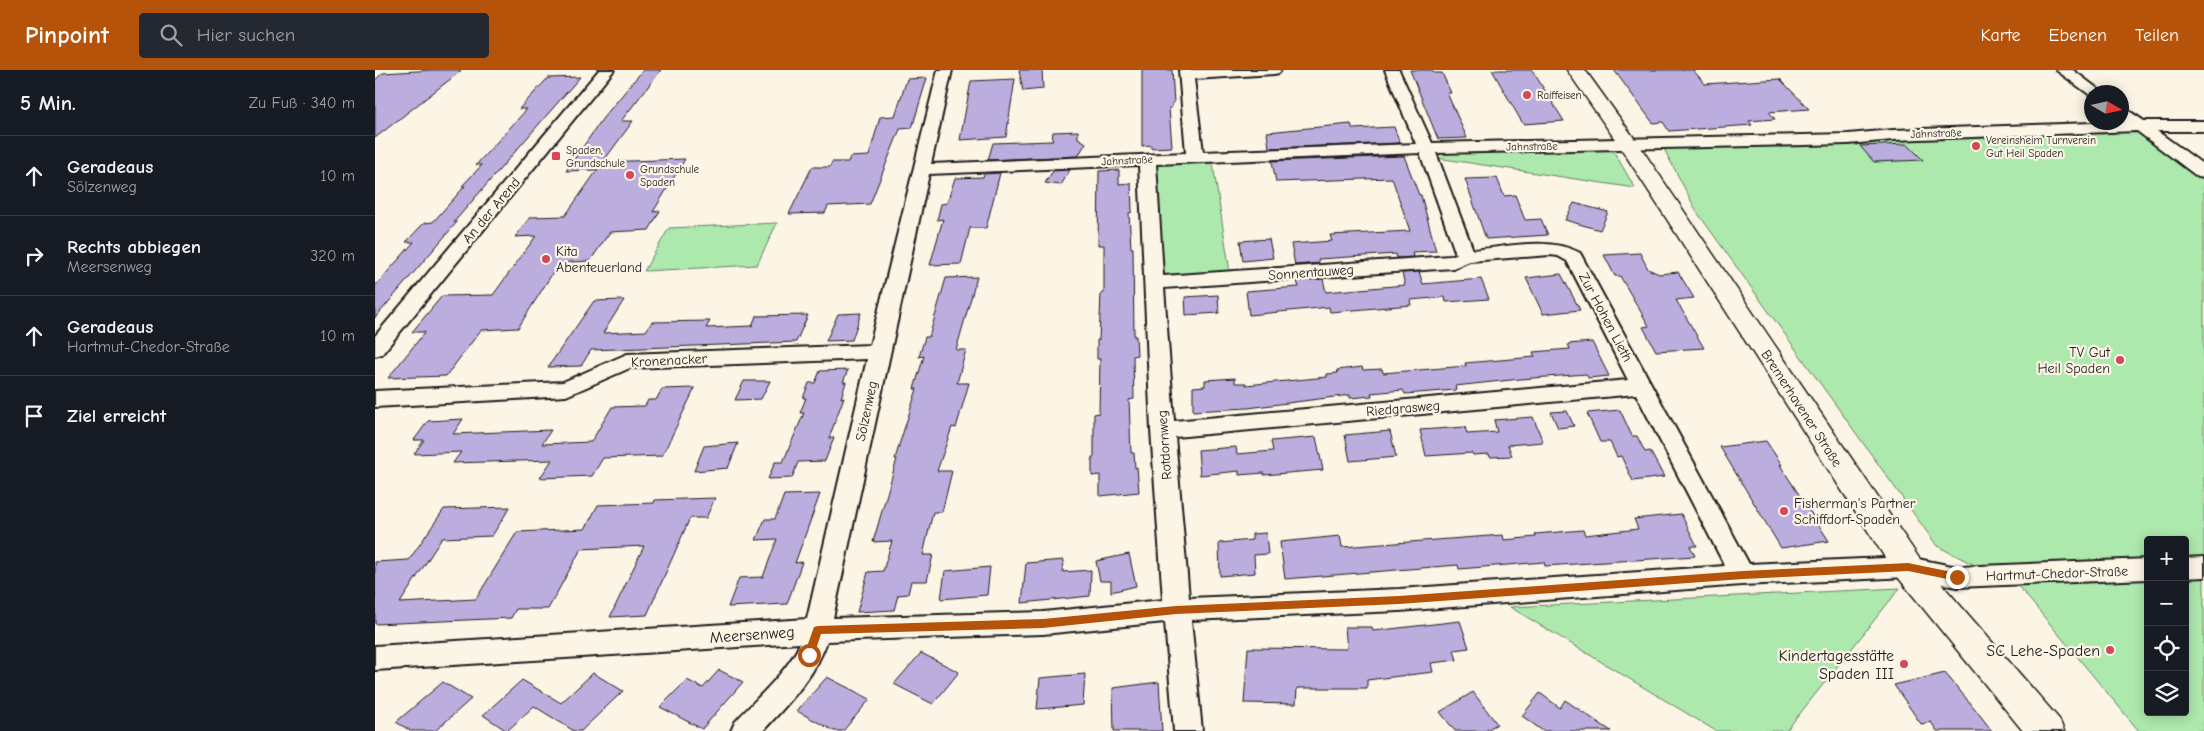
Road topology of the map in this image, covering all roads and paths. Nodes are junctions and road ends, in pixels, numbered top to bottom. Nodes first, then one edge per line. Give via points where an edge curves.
1 (607, 70) edge
2 (945, 70) edge
3 (1274, 70) edge
4 (1392, 70) edge
5 (1576, 70) edge
6 (2063, 70) edge
7 (1186, 73) edge
8 (2085, 85) edge
9 (2129, 118) edge
10 (2141, 126) junction
11 (2204, 126) edge
12 (1629, 145) junction
13 (1426, 148) junction
14 (1195, 157) junction
15 (1147, 159) junction
16 (922, 170) junction
17 (2204, 173) edge
18 (1467, 256) junction
19 (1154, 283) junction
20 (375, 349) edge
21 (879, 352) junction
22 (1643, 386) junction
23 (375, 399) edge
24 (1162, 430) junction
25 (1908, 567) junction
26 (2204, 567) edge
27 (2189, 568) edge
28 (2144, 569) edge
29 (1743, 575) junction
30 (1176, 610) junction
31 (818, 630) junction
32 (375, 658) edge
33 (745, 731) edge
34 (1188, 731) edge
35 (2046, 731) edge

1 - 20 street, An der Arend
2 - 16 street, Sölzenweg
3 - 7 street
4 - 13 street
5 - 12 street, Bremerhavener Straße
6 - 8 street
7 - 14 street
9 - 10 street
10 - 11 street, Jahnstraße
10 - 12 street, Jahnstraße
10 - 17 street
12 - 13 street, Jahnstraße
12 - 25 street, Bremerhavener Straße
13 - 14 street, Jahnstraße
13 - 18 street
14 - 15 street, Jahnstraße
15 - 16 street, Jahnstraße
15 - 19 street, Rotdornweg
16 - 21 street, Sölzenweg
18 - 19 street, Sonnentauweg via 1453,262
18 - 22 street, Zur Hohen Lieth via 1550,249 1574,257
19 - 24 street, Rotdornweg
21 - 23 street, Kronenacker via 627,361 566,389
21 - 31 street, Sölzenweg
22 - 24 street, Riedgrasweg
22 - 29 street, Zur Hohen Lieth
24 - 30 street, Rotdornweg
25 - 28 street, Hartmut-Chedor-Straße via 1957,577
25 - 29 street, Meersenweg
25 - 35 street, Bremerhavener Straße
26 - 27 street
29 - 30 street, Meersenweg via 1399,600
30 - 31 street, Meersenweg via 1043,623
30 - 34 street, Rotdornweg
31 - 32 street, Meersenweg
31 - 33 street, Sölzenweg via 809,655

